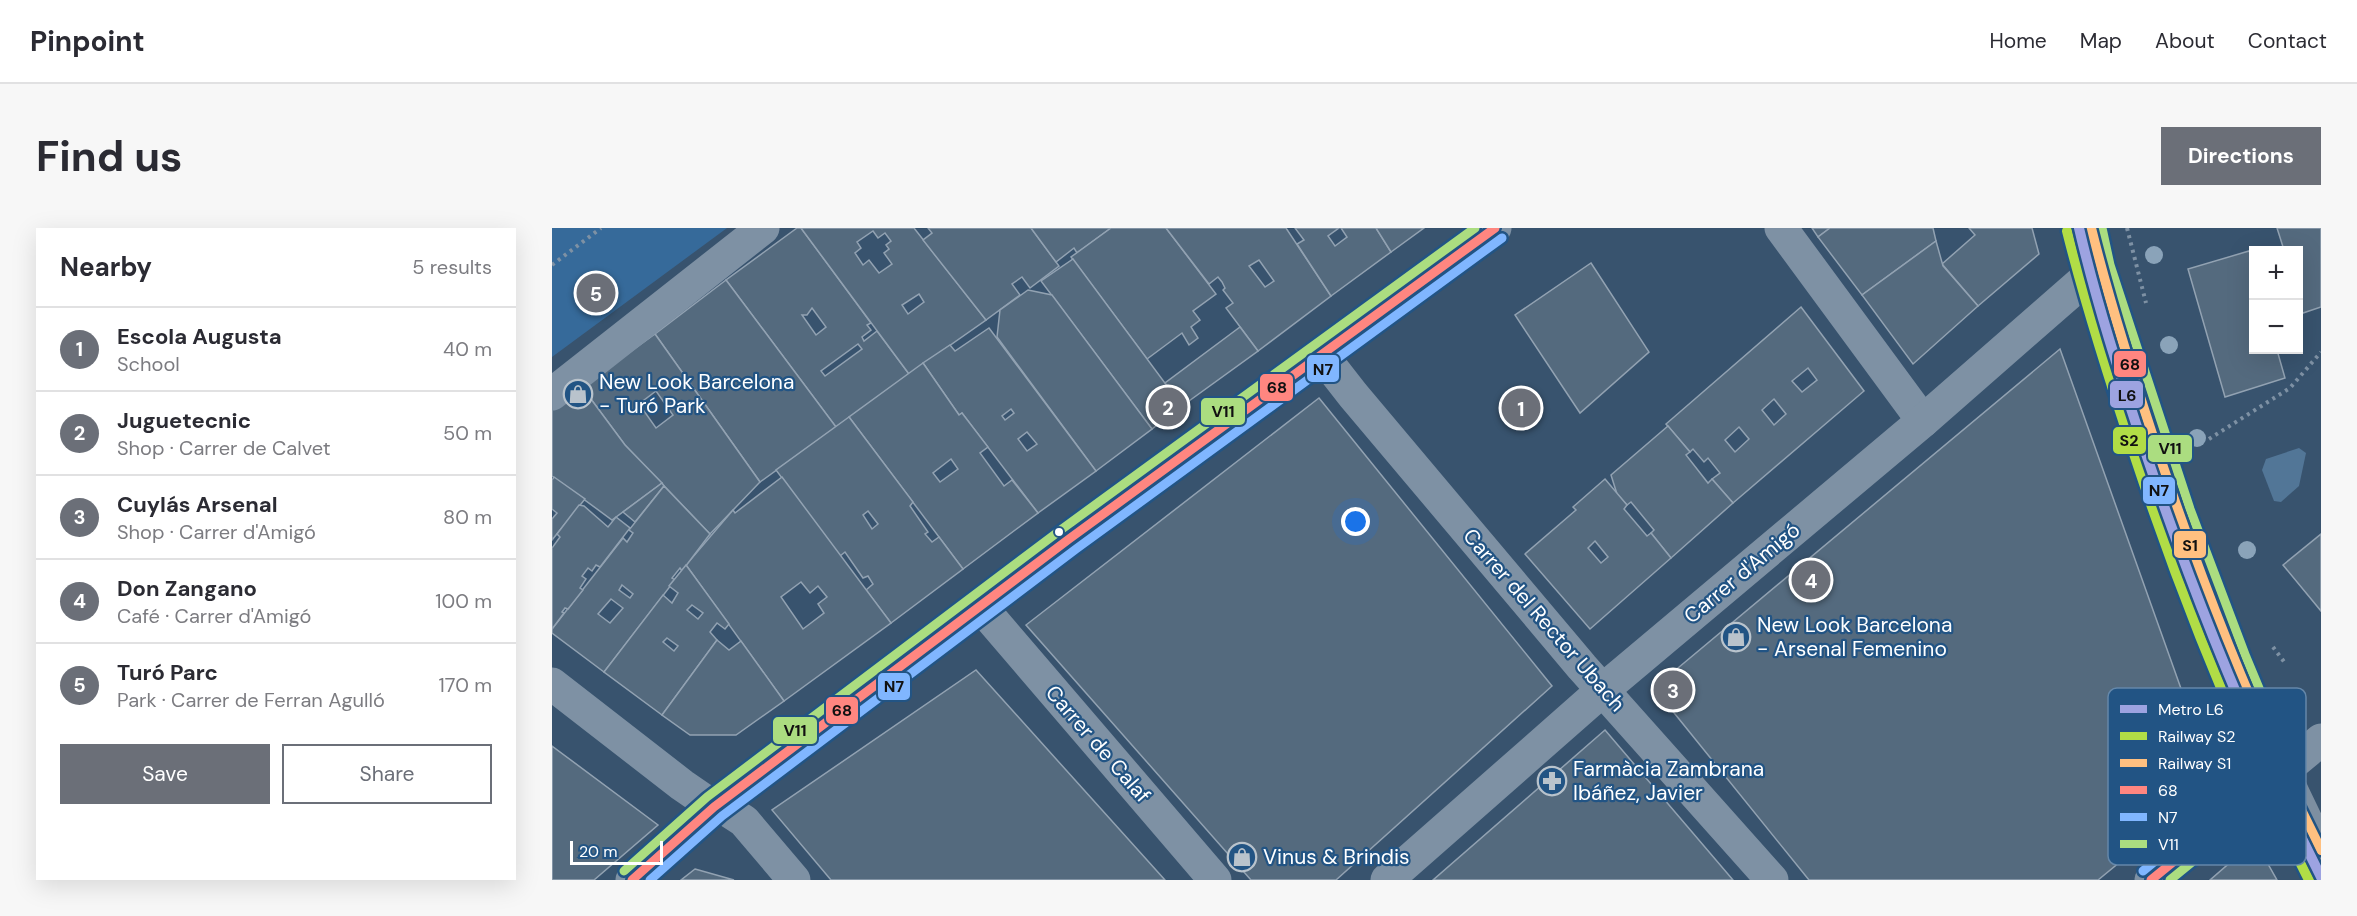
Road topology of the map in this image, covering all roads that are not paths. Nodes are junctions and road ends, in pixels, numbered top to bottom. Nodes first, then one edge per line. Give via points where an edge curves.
1 (763, 228) edge
2 (1495, 228) edge
3 (1781, 228) edge
4 (2090, 228) edge
5 (2098, 268) junction
6 (1321, 354) junction
7 (552, 393) edge
8 (1923, 421) junction
9 (981, 608) junction
10 (552, 684) edge
11 (2246, 688) edge
12 (1604, 689) junction
13 (2321, 740) edge
14 (2306, 753) edge
15 (714, 807) junction
16 (2306, 820) edge
17 (2321, 850) edge
18 (2169, 865) edge
19 (632, 880) edge
20 (794, 880) edge
21 (1215, 880) edge
22 (1387, 880) edge
23 (1772, 880) edge
24 (2151, 880) edge

1 - 7 street
2 - 6 street
3 - 8 street
4 - 5 main road
5 - 8 street, Carrer d'Amigó
5 - 11 main road via 2179,513
6 - 9 street
6 - 12 street, Carrer del Rector Ubach
8 - 12 street, Carrer d'Amigó
9 - 15 street
9 - 21 street, Carrer de Calaf
10 - 15 street
12 - 22 street, Carrer d'Amigó
12 - 23 street, Carrer del Rector Ubach
13 - 14 street
15 - 19 street
15 - 20 street via 728,810 744,821
16 - 17 main road
18 - 24 street

